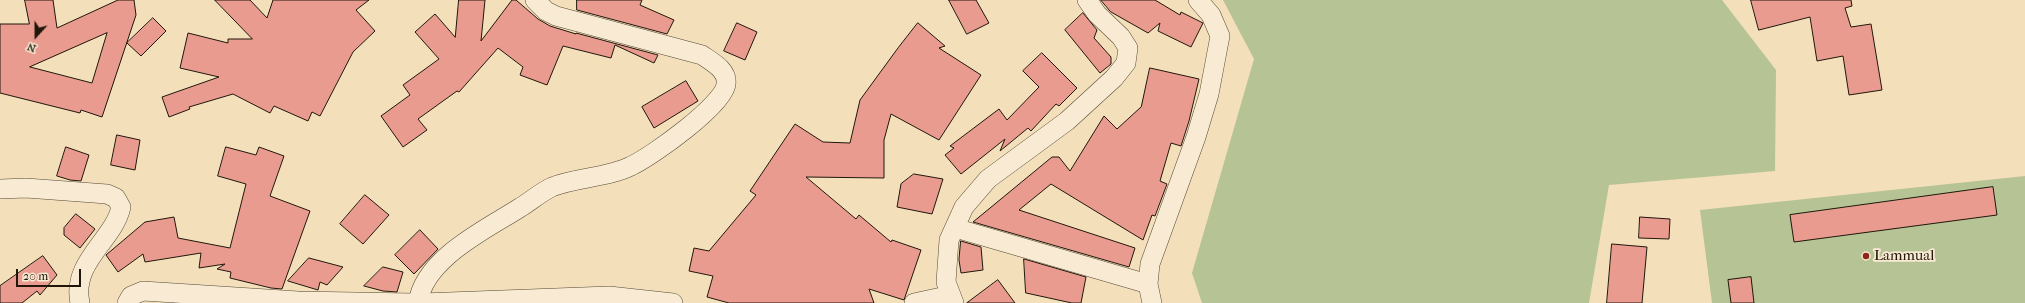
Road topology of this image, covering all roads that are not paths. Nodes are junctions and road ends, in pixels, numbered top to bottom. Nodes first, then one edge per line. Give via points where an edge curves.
1 (535, 0) edge
2 (1087, 0) edge
3 (1198, 0) edge
4 (0, 189) edge
5 (955, 228) junction
6 (1148, 284) junction
7 (953, 299) edge
8 (80, 303) edge
9 (128, 303) edge
10 (413, 303) edge
11 (418, 303) edge
12 (422, 303) edge
13 (673, 303) edge
14 (914, 303) edge
15 (1152, 303) edge

1 - 11 street via 546,11 556,16 702,55 724,73 724,90 710,109 642,160 618,171 552,187 478,233 433,270 422,287
2 - 5 street via 1121,36 1128,48 1126,63 1114,78 1067,122 988,179 964,207
3 - 6 street via 1210,15 1220,36 1209,94 1150,264
4 - 8 street via 50,189 107,194 116,198 121,207 118,218 97,246 82,274 78,294
5 - 6 street
5 - 7 street via 949,240 946,282
6 - 15 street
7 - 14 street
9 - 10 street via 132,296 142,291 291,301
12 - 13 street via 609,296

